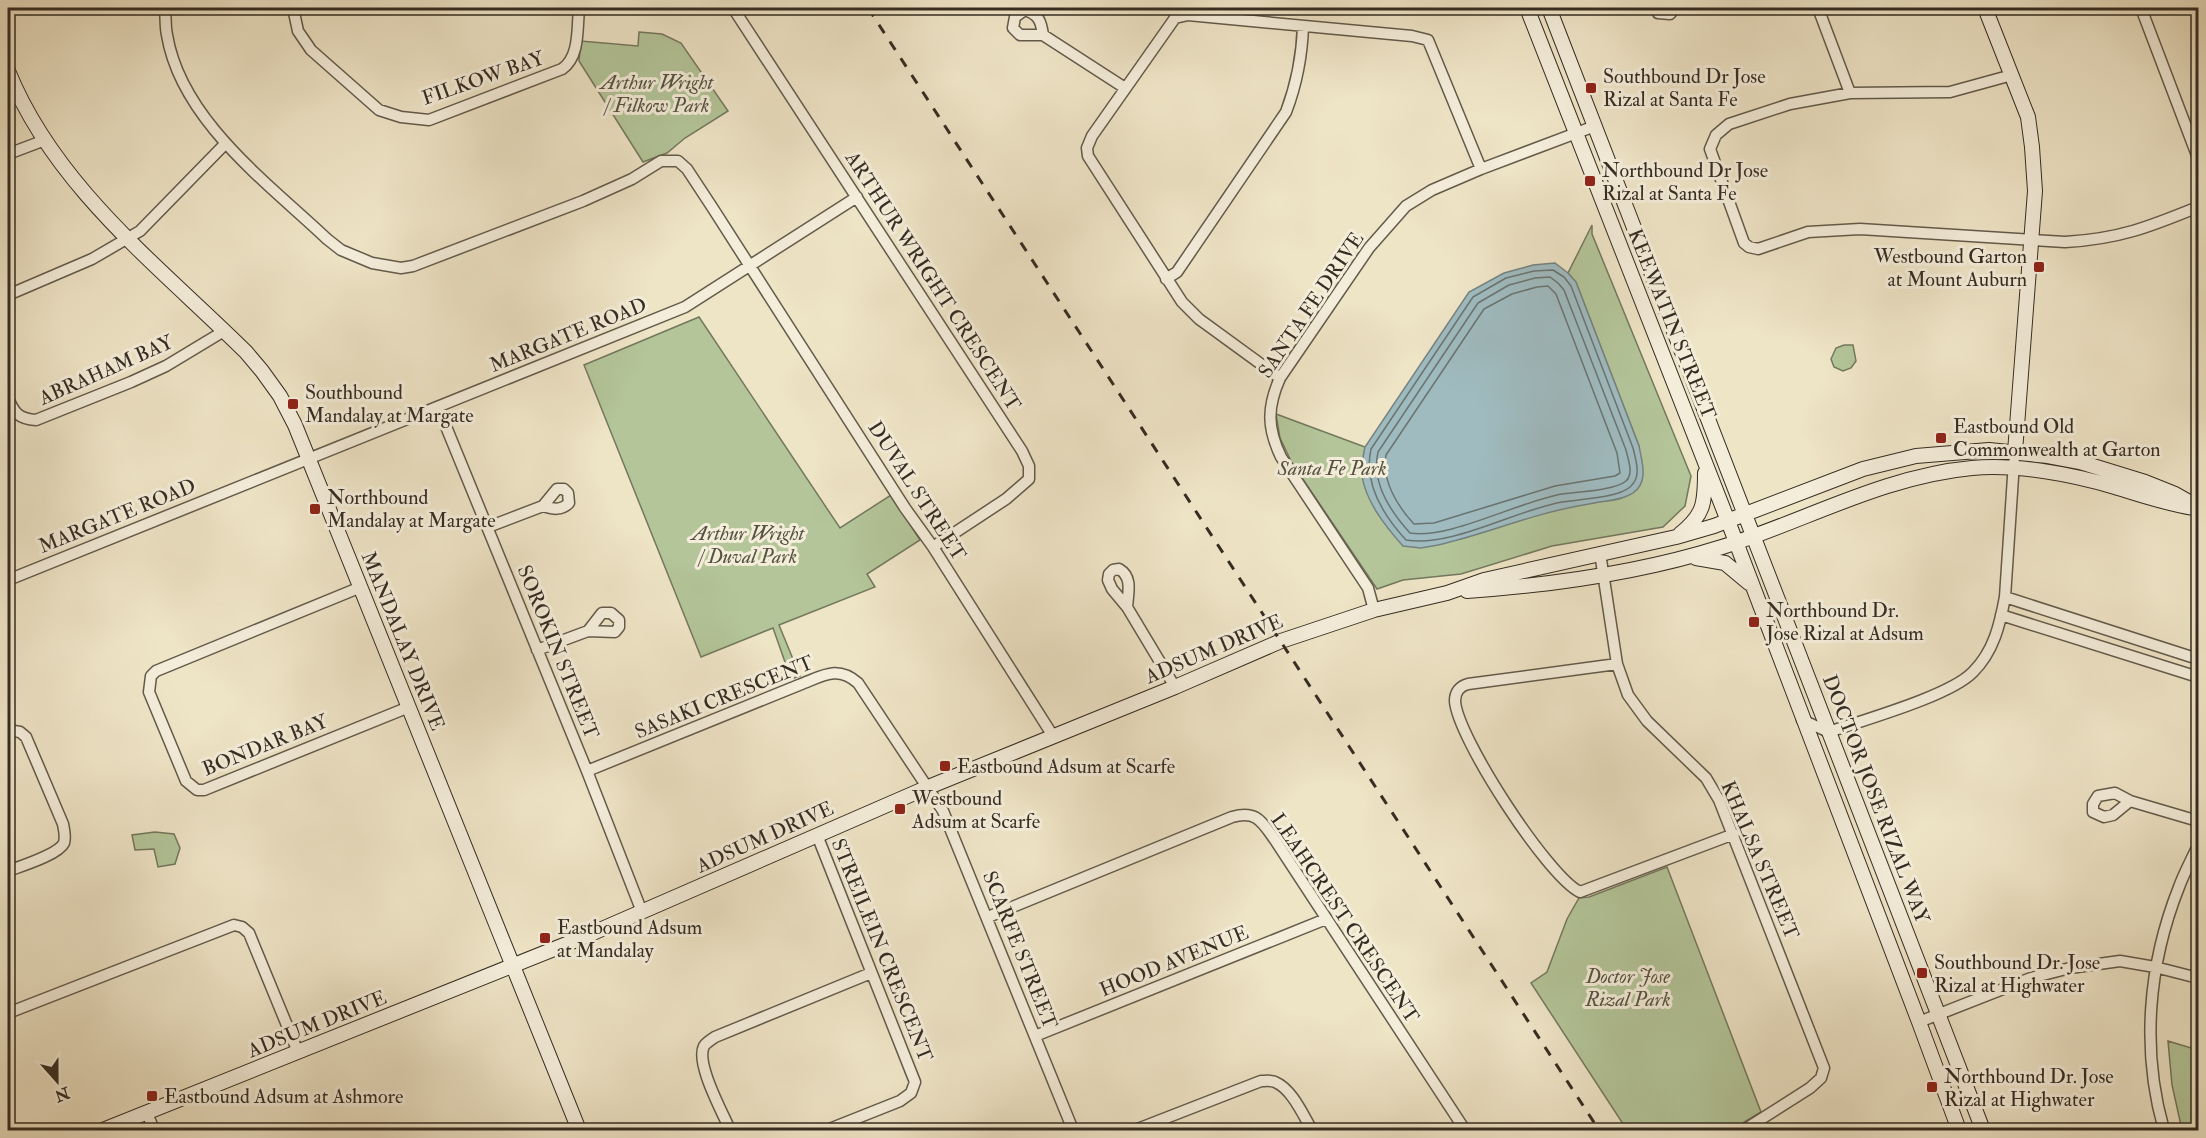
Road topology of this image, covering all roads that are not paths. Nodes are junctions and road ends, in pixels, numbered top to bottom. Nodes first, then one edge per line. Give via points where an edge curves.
1 (165, 8) edge
2 (293, 8) edge
3 (579, 8) edge
4 (733, 8) edge
5 (1527, 8) edge
6 (1549, 8) edge
7 (1656, 8) edge
8 (1675, 8) edge
9 (1818, 8) edge
10 (1985, 8) edge
11 (2141, 8) edge
12 (1303, 26) junction
13 (1043, 35) dead end
14 (8, 71) edge
15 (2012, 75) junction
16 (1125, 88) junction
17 (1850, 93) junction
18 (1595, 126) junction
19 (1575, 134) junction
20 (45, 140) junction
21 (225, 144) junction
22 (8, 154) edge
23 (2199, 159) edge
24 (1480, 169) junction
25 (857, 197) junction
26 (2199, 207) edge
27 (125, 238) junction
28 (2032, 239) junction
29 (749, 266) junction
30 (1167, 279) junction
31 (8, 295) edge
32 (224, 331) junction
33 (1280, 378) junction
34 (8, 398) edge
35 (438, 407) junction
36 (2015, 452) junction
37 (309, 458) junction
38 (1706, 464) junction
39 (2013, 469) junction
40 (543, 506) dead end
41 (2199, 508) edge
42 (1744, 515) junction
43 (1728, 521) junction
44 (488, 527) junction
45 (1752, 536) junction
46 (1676, 537) junction
47 (1736, 542) junction
48 (933, 547) junction
49 (1600, 554) junction
50 (1684, 557) junction
51 (1604, 575) junction
52 (8, 580) edge
53 (361, 587) junction
54 (1753, 587) junction
55 (1448, 593) junction
56 (2005, 597) junction
57 (1127, 607) dead end
58 (1374, 610) junction
59 (2001, 615) junction
60 (588, 631) dead end
61 (537, 650) junction
62 (2199, 659) edge
63 (1617, 664) junction
64 (2199, 677) edge
65 (1175, 687) junction
66 (409, 707) junction
67 (1802, 720) junction
68 (8, 730) edge
69 (1829, 732) junction
70 (1053, 736) junction
71 (587, 771) junction
72 (926, 788) junction
73 (2130, 801) dead end
74 (2199, 821) edge
75 (1734, 834) junction
76 (817, 835) junction
77 (2199, 845) edge
78 (8, 871) edge
79 (642, 912) junction
80 (988, 917) junction
81 (1326, 919) junction
82 (513, 966) junction
83 (2155, 967) junction
84 (872, 973) junction
85 (2199, 978) edge
86 (8, 1013) edge
87 (1938, 1014) junction
88 (1919, 1022) junction
89 (1035, 1036) junction
90 (298, 1052) junction
91 (147, 1113) junction
92 (103, 1131) edge
93 (154, 1131) edge
94 (579, 1131) edge
95 (730, 1131) edge
96 (826, 1131) edge
97 (1072, 1131) edge
98 (1135, 1131) edge
99 (1312, 1131) edge
100 (1465, 1131) edge
101 (1744, 1131) edge
102 (1959, 1131) edge
103 (1983, 1131) edge
104 (2164, 1131) edge

1 - 21 street via 167,36 179,73 198,110
2 - 3 street, FILKOW BAY via 298,31 311,50 380,111 429,120 570,64
4 - 25 street, ARTHUR WRIGHT CRESCENT
5 - 19 street, KEEWATIN STREET
6 - 18 street, KEEWATIN STREET
7 - 8 street via 1658,13 1670,14
9 - 17 street
10 - 15 street
11 - 23 street
12 - 16 street via 1188,15 1175,18
12 - 24 street via 1428,40
12 - 30 street via 1296,87 1286,112 1177,272
13 - 16 street
14 - 20 street, MANDALAY DRIVE
15 - 17 street via 1950,92
15 - 28 street via 2028,117 2032,147
16 - 30 street via 1092,136 1088,156
17 - 28 street via 1790,104 1730,124 1716,135 1710,149 1744,243 1758,249 1808,232 1860,229
18 - 19 street, SANTA FE DRIVE
18 - 42 street, KEEWATIN STREET
19 - 24 street, SANTA FE DRIVE
19 - 38 street, KEEWATIN STREET
20 - 22 street
20 - 27 street, MANDALAY DRIVE
21 - 27 street via 140,231
21 - 29 street via 342,250 372,263 401,268 429,262 584,201 666,159 678,161
24 - 33 street, SANTA FE DRIVE via 1432,190 1398,214 1369,248
25 - 29 street, MARGATE ROAD
25 - 48 street, ARTHUR WRIGHT CRESCENT via 1029,466 1029,479 1006,499
26 - 28 street via 2121,236 2065,242
27 - 31 street via 92,259
27 - 32 street, MANDALAY DRIVE
28 - 36 street
29 - 35 street, MARGATE ROAD via 685,307
29 - 48 street, DUVAL STREET
30 - 33 street via 1199,319
32 - 34 street, ABRAHAM BAY via 166,366 36,420 20,418
32 - 37 street, MANDALAY DRIVE via 280,396
33 - 58 street, SANTA FE DRIVE via 1272,396 1272,439 1368,588
35 - 37 street, MARGATE ROAD
35 - 44 street, SOROKIN STREET
36 - 39 street
36 - 41 street, ADSUM DRIVE via 2116,472 2175,494
36 - 42 street, ADSUM DRIVE via 1916,456 1885,463
37 - 52 street, MARGATE ROAD
37 - 53 street, MANDALAY DRIVE
38 - 43 street, KEEWATIN STREET
38 - 46 street via 1702,510
39 - 41 street, ADSUM DRIVE via 2076,477 2172,505
39 - 45 street, ADSUM DRIVE via 1974,468 1910,478
39 - 56 street
40 - 44 street
42 - 43 street, ADSUM DRIVE
42 - 45 street, DOCTOR JOSE RIZAL WAY
43 - 46 street, ADSUM DRIVE
43 - 47 street, DOCTOR JOSE RIZAL WAY
44 - 61 street, SOROKIN STREET
45 - 47 street, ADSUM DRIVE
45 - 69 street, DOCTOR JOSE RIZAL WAY
46 - 49 street, ADSUM DRIVE
47 - 50 street, ADSUM DRIVE
47 - 54 street, DOCTOR JOSE RIZAL WAY
48 - 70 street, DUVAL STREET
49 - 51 street, KHALSA STREET
49 - 55 street, ADSUM DRIVE via 1484,580
50 - 51 street, ADSUM DRIVE
50 - 54 street via 1725,563
51 - 55 street, ADSUM DRIVE
51 - 63 street, KHALSA STREET
53 - 66 street, MANDALAY DRIVE
53 - 66 street, BONDAR BAY via 156,671 151,676 150,692 186,781 197,790
54 - 67 street, DOCTOR JOSE RIZAL WAY
55 - 58 street, ADSUM DRIVE
56 - 59 street
56 - 62 street
57 - 65 street
58 - 65 street, ADSUM DRIVE via 1281,641
59 - 64 street
59 - 69 street via 1994,643 1972,673 1949,688
60 - 61 street
61 - 71 street, SOROKIN STREET
63 - 75 street, KHALSA STREET via 1636,707 1706,778
63 - 75 street via 1468,684 1456,693 1464,731 1521,825 1563,878 1581,892
65 - 70 street, ADSUM DRIVE
66 - 82 street, MANDALAY DRIVE
67 - 69 street
67 - 88 street, DOCTOR JOSE RIZAL WAY
68 - 78 street via 26,737 65,836 63,846 53,853
69 - 87 street, DOCTOR JOSE RIZAL WAY
70 - 72 street, ADSUM DRIVE
71 - 72 street, SASAKI CRESCENT via 835,673 847,674 858,683
71 - 79 street, SOROKIN STREET
72 - 76 street, ADSUM DRIVE
72 - 80 street, SCARFE STREET via 944,811
73 - 74 street
75 - 101 street, KHALSA STREET via 1824,1068 1821,1078 1810,1088
76 - 79 street, ADSUM DRIVE
76 - 84 street, STREILEIN CRESCENT
77 - 83 street via 2179,886
79 - 82 street, ADSUM DRIVE
80 - 81 street, LEAHCREST CRESCENT via 1245,813 1257,817 1265,826
80 - 89 street, SCARFE STREET
81 - 89 street, HOOD AVENUE
81 - 100 street, LEAHCREST CRESCENT
82 - 90 street, ADSUM DRIVE
82 - 94 street, MANDALAY DRIVE
83 - 85 street
83 - 87 street via 2121,961 2070,968 2031,978
83 - 104 street via 2150,1037 2153,1078
84 - 95 street via 715,1037 705,1046 704,1067
84 - 96 street, STREILEIN CRESCENT via 915,1082 911,1094 900,1101
86 - 90 street via 234,925 249,933
87 - 88 street
87 - 103 street, DOCTOR JOSE RIZAL WAY
88 - 102 street, DOCTOR JOSE RIZAL WAY
89 - 97 street, SCARFE STREET
90 - 91 street, ADSUM DRIVE
91 - 92 street, ADSUM DRIVE
91 - 93 street
98 - 99 street via 1261,1081 1273,1080 1293,1099

